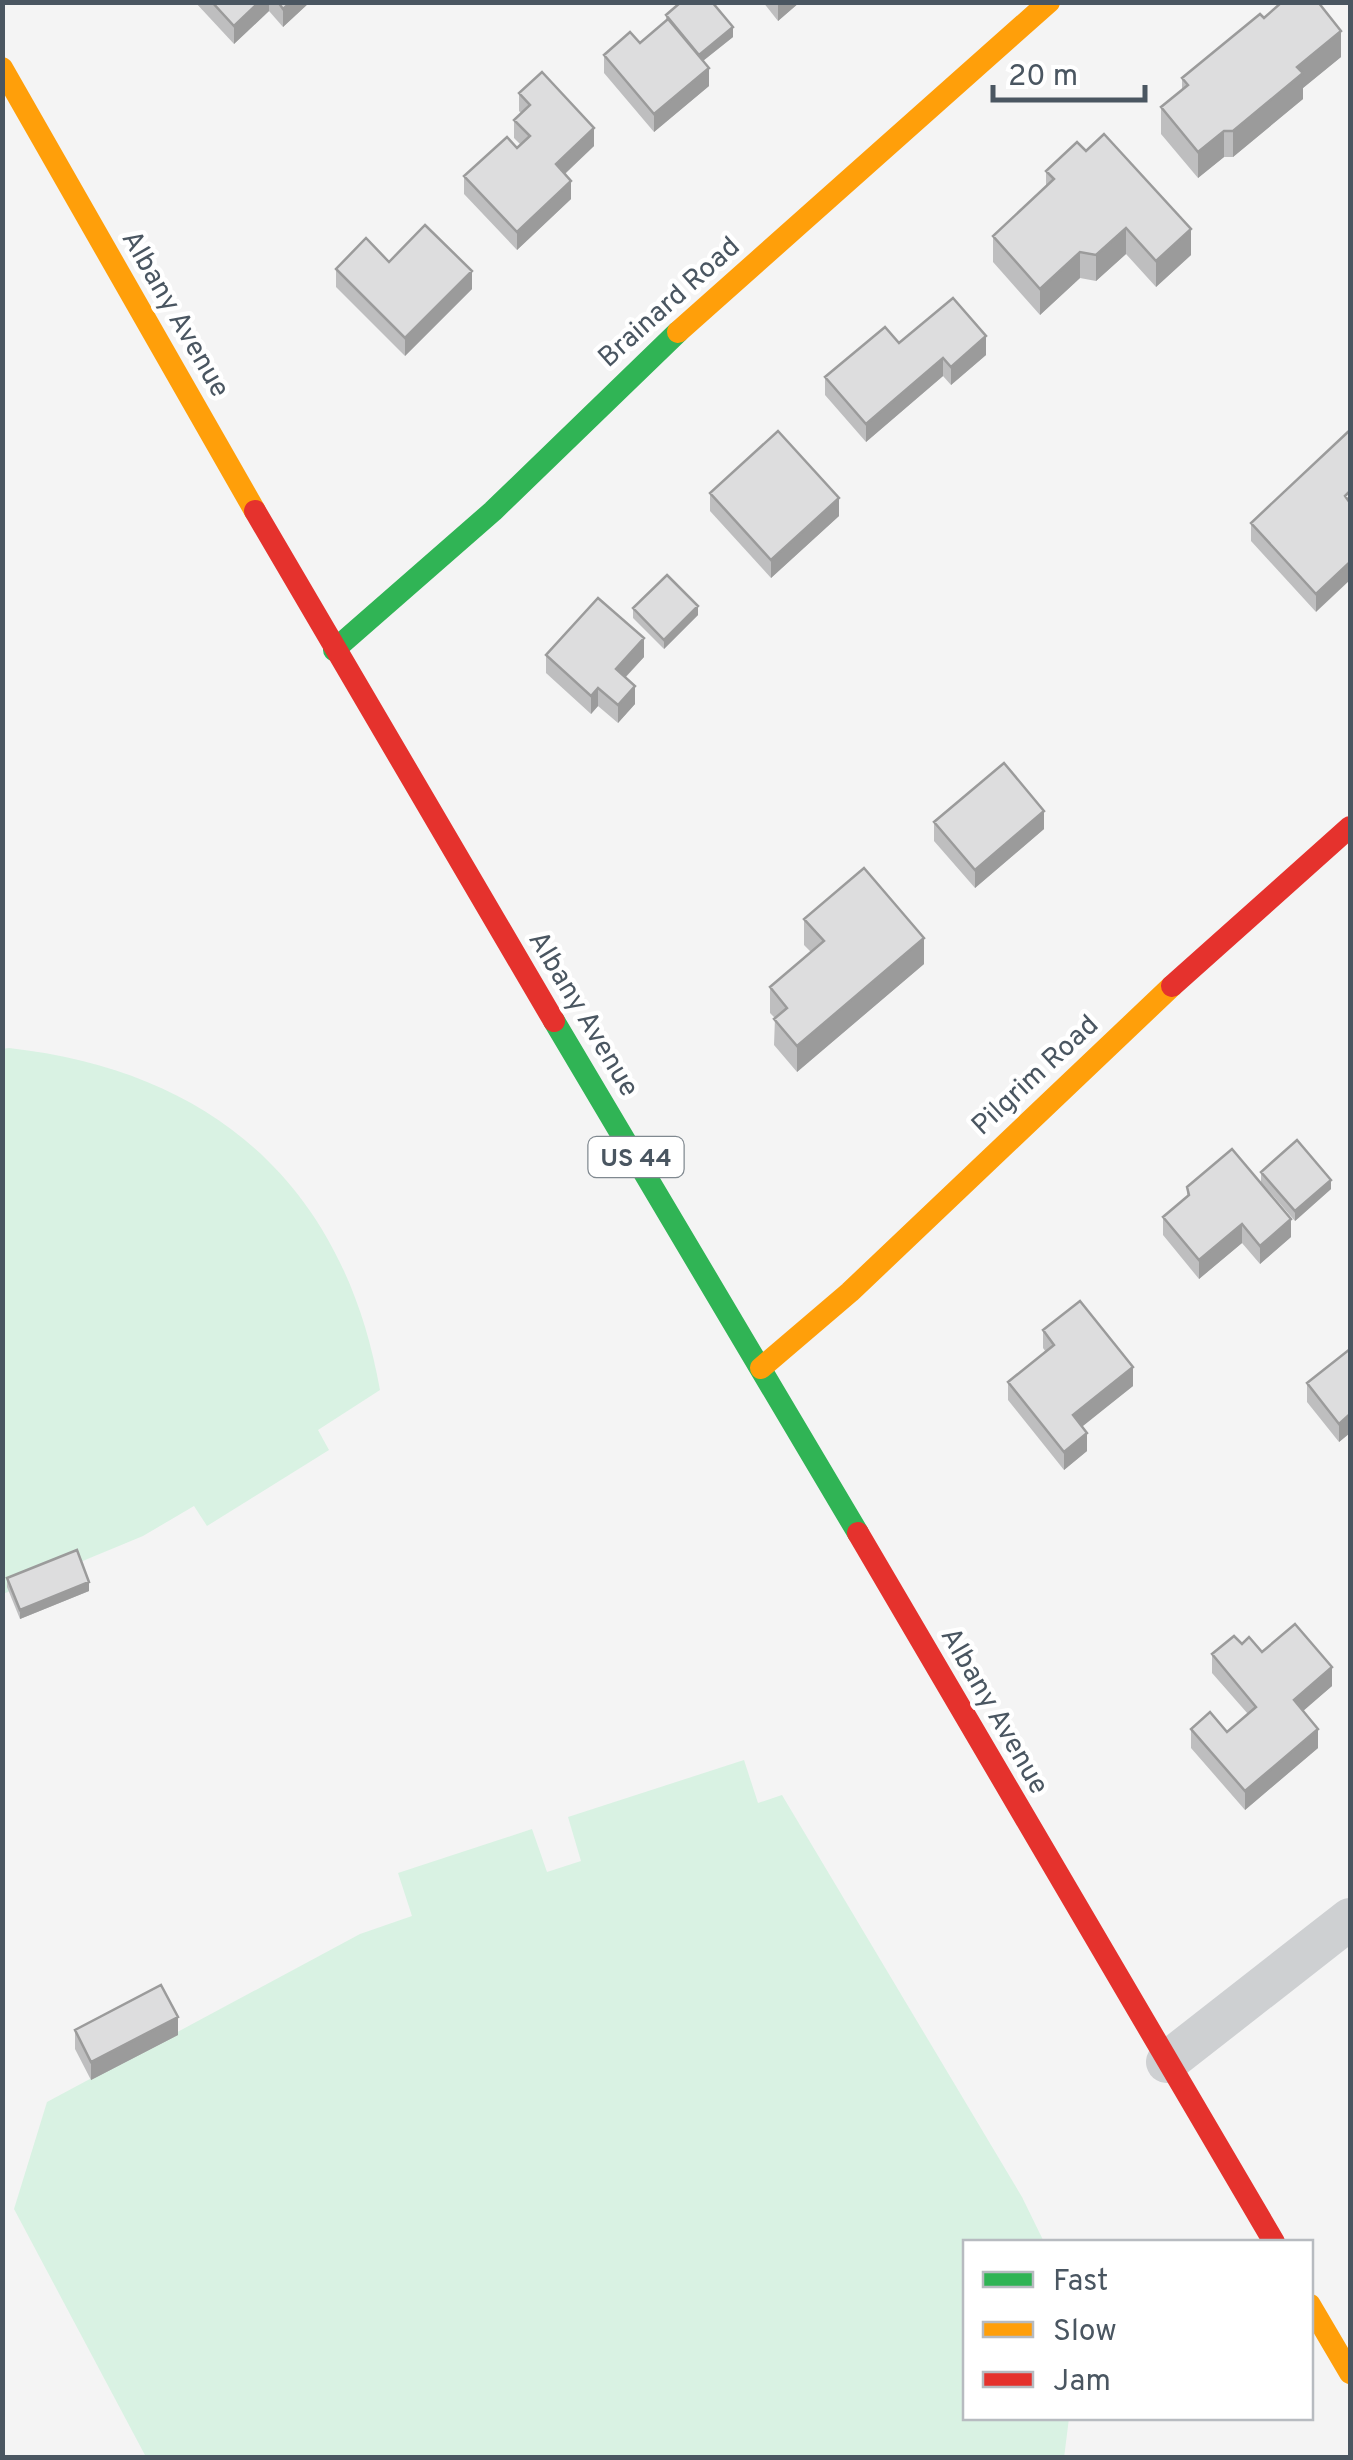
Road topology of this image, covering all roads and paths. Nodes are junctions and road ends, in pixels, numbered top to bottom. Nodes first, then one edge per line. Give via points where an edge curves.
1 (1049, 2) edge
2 (2, 68) edge
3 (334, 650) junction
4 (1350, 827) edge
5 (761, 1368) junction
6 (1350, 1919) edge
7 (1167, 2062) junction
8 (1273, 2240) edge
9 (1313, 2310) edge
10 (1350, 2372) edge

1 - 3 main road, Brainard Road via 638,367 493,511
2 - 3 main road, Albany Avenue / US 44
3 - 5 main road, Albany Avenue / US 44
4 - 5 main road, Pilgrim Road via 991,1155 881,1266
5 - 7 main road, Albany Avenue / US 44
6 - 7 street
7 - 8 main road, Albany Avenue / US 44
9 - 10 main road

